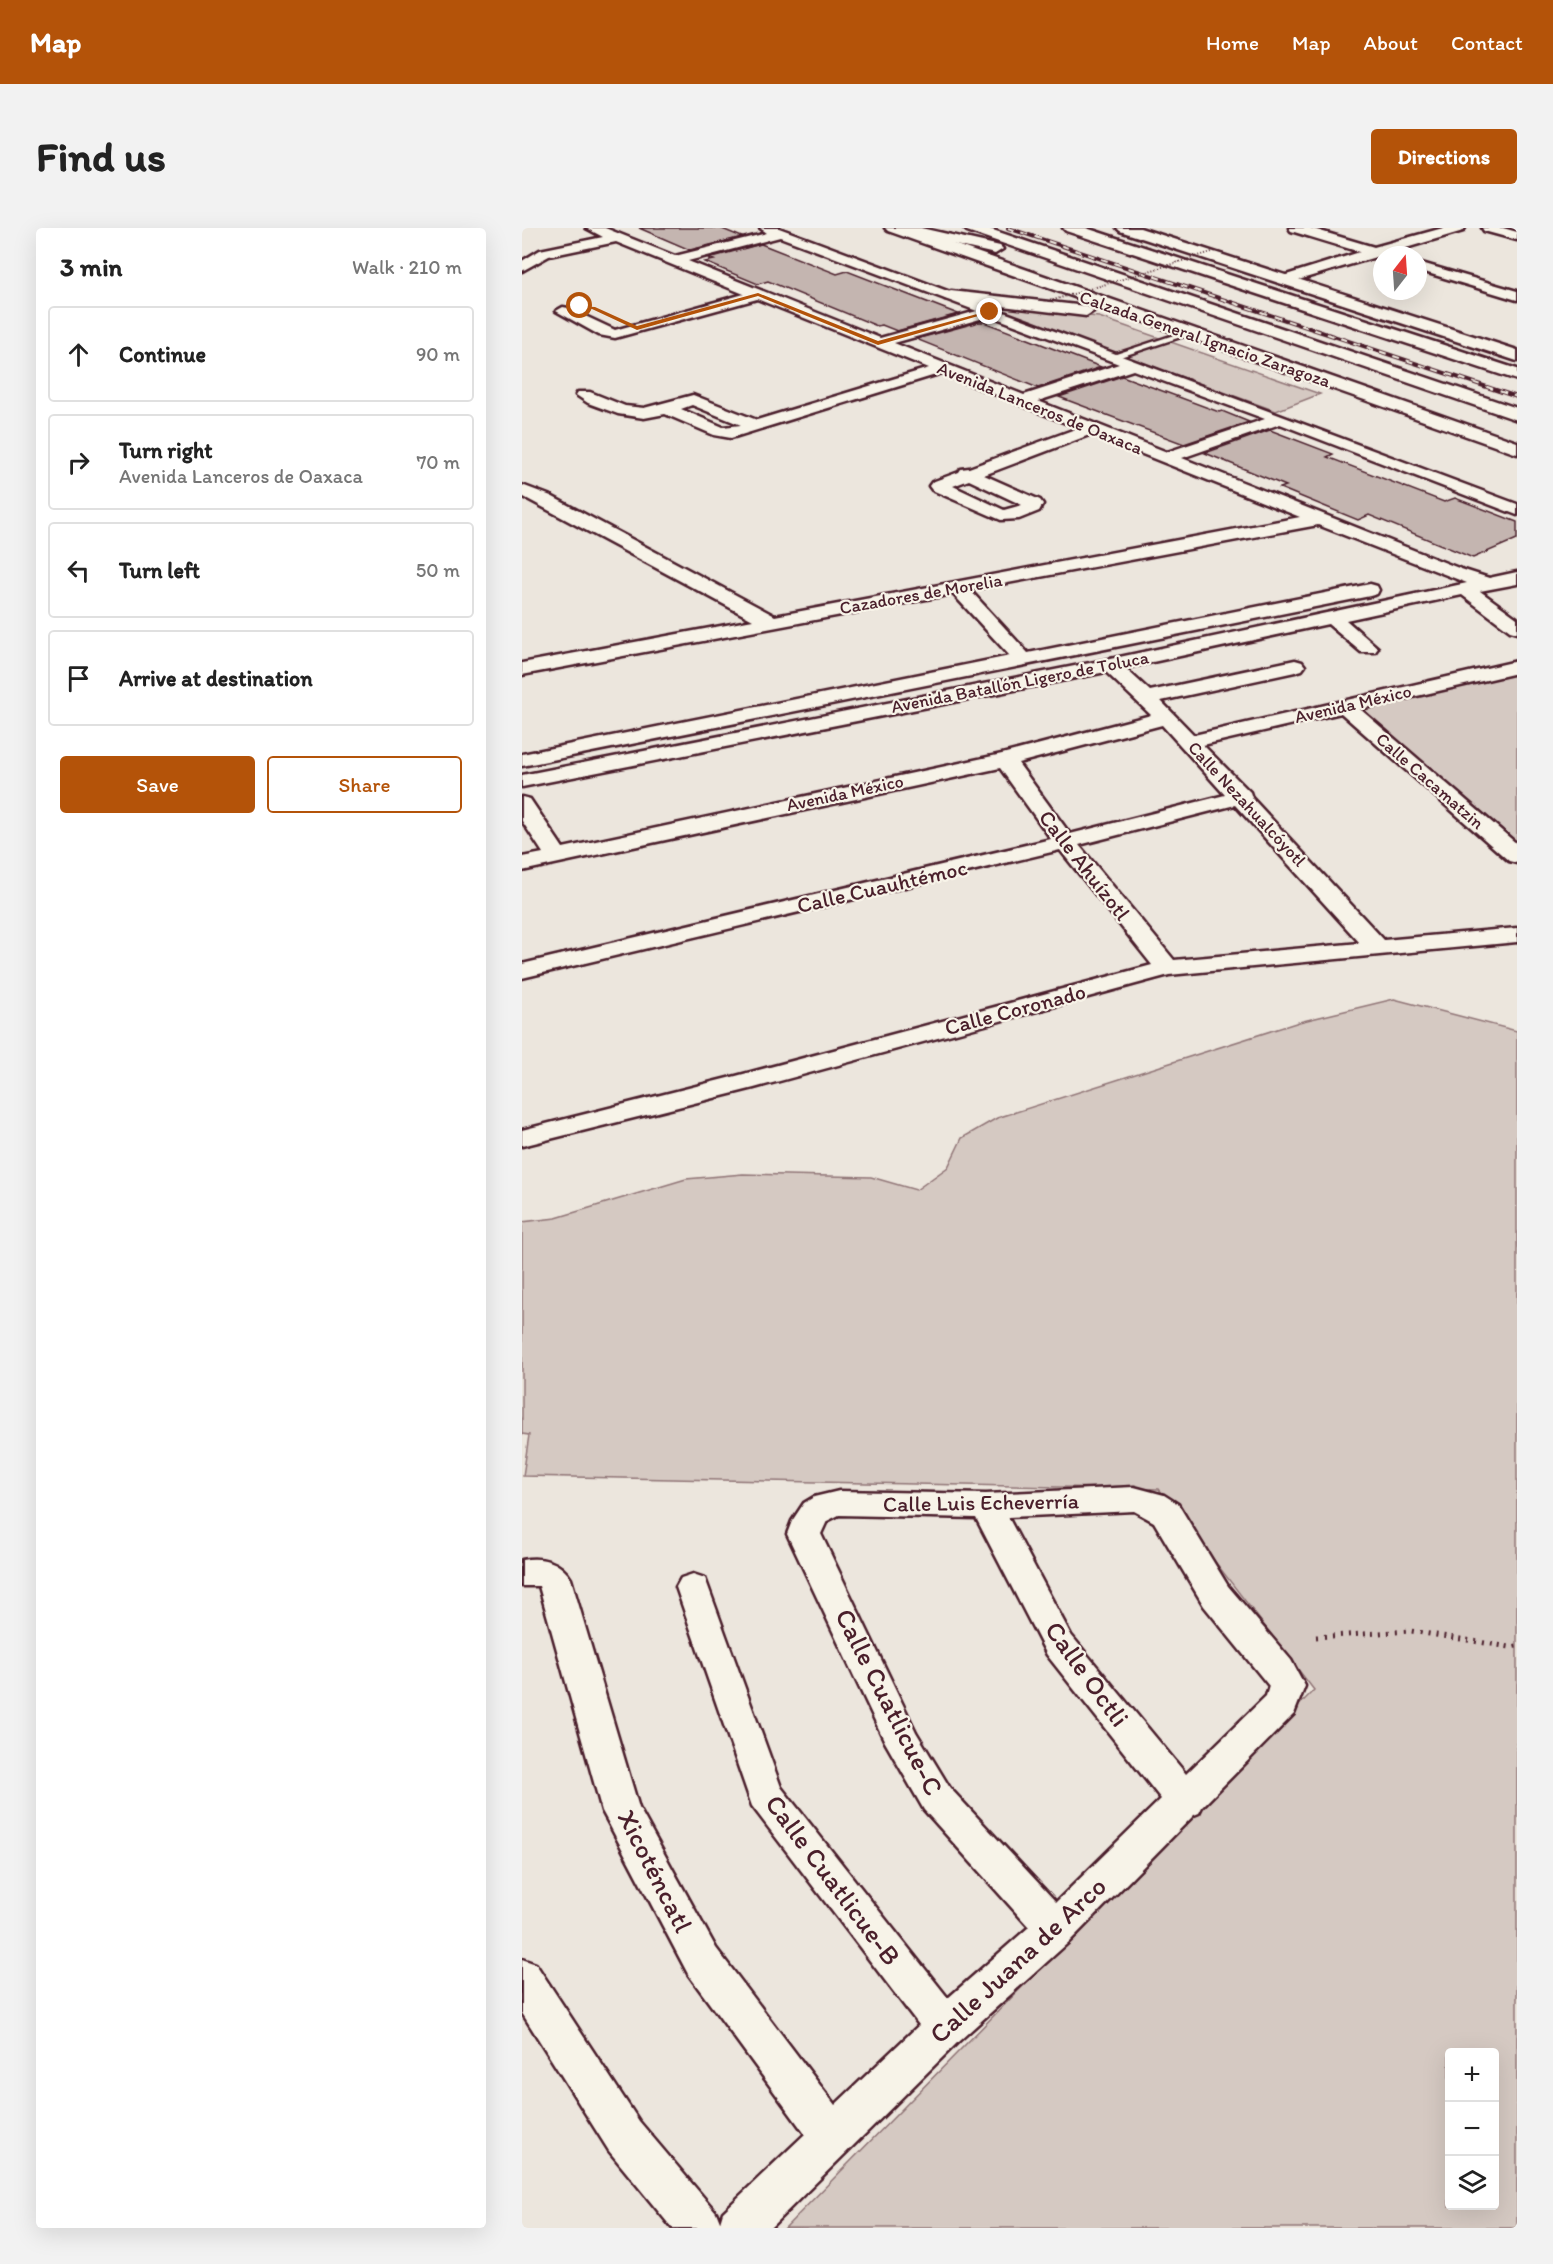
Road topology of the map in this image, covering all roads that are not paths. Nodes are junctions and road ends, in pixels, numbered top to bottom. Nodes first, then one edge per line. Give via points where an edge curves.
1 (593, 228) edge
2 (893, 228) edge
3 (900, 228) edge
4 (972, 228) edge
5 (1071, 228) edge
6 (1105, 228) edge
7 (1125, 228) edge
8 (1296, 228) edge
9 (1458, 228) edge
10 (1489, 228) edge
11 (774, 231) edge
12 (1517, 236) edge
13 (617, 238) junction
14 (1400, 246) edge
15 (1373, 251) edge
16 (1373, 254) edge
17 (676, 260) junction
18 (522, 267) edge
19 (1427, 269) edge
20 (1198, 270) junction
21 (1112, 275) junction
22 (1284, 280) junction
23 (758, 294) junction
24 (951, 296) junction
25 (1517, 296) edge
26 (588, 307) dead end
27 (990, 312) junction
28 (615, 318) dead end
29 (1149, 319) junction
30 (637, 328) junction
31 (1189, 333) junction
32 (878, 343) junction
33 (1517, 356) edge
34 (1111, 357) junction
35 (1132, 365) junction
36 (941, 369) junction
37 (1517, 375) edge
38 (584, 395) dead end
39 (1022, 401) junction
40 (1517, 414) edge
41 (1280, 419) junction
42 (1090, 429) junction
43 (1517, 448) edge
44 (1167, 458) junction
45 (967, 473) junction
46 (522, 490) edge
47 (545, 500) junction
48 (522, 507) edge
49 (1517, 510) edge
50 (1319, 519) junction
51 (1517, 560) edge
52 (1517, 578) edge
53 (1460, 581) junction
54 (958, 588) junction
55 (1332, 618) junction
56 (770, 621) junction
57 (1517, 627) edge
58 (1368, 648) dead end
59 (1024, 660) junction
60 (1110, 665) junction
61 (1295, 666) dead end
62 (1517, 667) edge
63 (522, 669) edge
64 (1147, 698) junction
65 (1342, 705) junction
66 (1166, 717) junction
67 (522, 738) edge
68 (1189, 742) junction
69 (526, 759) edge
70 (1005, 759) junction
71 (522, 781) edge
72 (1242, 797) junction
73 (522, 804) edge
74 (1065, 842) junction
75 (557, 856) junction
76 (1517, 856) edge
77 (522, 864) edge
78 (1517, 935) edge
79 (1379, 949) junction
80 (1168, 968) junction
81 (522, 971) edge
82 (522, 1138) edge
83 (986, 1506) junction
84 (813, 1512) joint
85 (534, 1573) edge
86 (693, 1587) dead end
87 (1287, 1686) joint
88 (1186, 1802) junction
89 (1055, 1929) junction
90 (522, 1977) edge
91 (945, 2027) junction
92 (832, 2136) junction
93 (700, 2228) edge
94 (739, 2228) edge

1 - 13 street, Avenida Lanceros de Oaxaca
2 - 29 main road, Calzada General Ignacio Zaragoza
3 - 21 main road
4 - 21 main road, Calzada General Ignacio Zaragoza
5 - 20 main road
6 - 20 main road
7 - 22 main road
8 - 15 street
9 - 14 street
10 - 12 street
11 - 17 street
11 - 24 street
13 - 17 street, Avenida Lanceros de Oaxaca
13 - 18 street via 545,253
16 - 22 street
17 - 23 street, Avenida Lanceros de Oaxaca
19 - 25 street
20 - 37 main road
21 - 40 main road, Calzada General Ignacio Zaragoza
22 - 33 main road
23 - 30 street
23 - 32 street, Avenida Lanceros de Oaxaca
24 - 27 street
24 - 29 main road
26 - 30 street via 563,311 608,333
27 - 32 street
27 - 34 street
28 - 30 street
29 - 31 main road, Calzada General Ignacio Zaragoza
31 - 34 lane
31 - 43 main road, Calzada General Ignacio Zaragoza
32 - 36 street, Avenida Lanceros de Oaxaca
34 - 35 street
35 - 39 street
35 - 41 street
36 - 38 street via 756,425 693,400 667,409 618,411
36 - 39 street, Avenida Lanceros de Oaxaca
39 - 42 street, Avenida Lanceros de Oaxaca
41 - 44 street
41 - 49 street
42 - 44 street, Avenida Lanceros de Oaxaca
42 - 45 street
44 - 50 street, Avenida Lanceros de Oaxaca
45 - 45 street via 938,486 1001,515 1012,515 1034,505
46 - 47 street
47 - 48 street
47 - 56 street
50 - 53 street, Avenida Lanceros de Oaxaca
50 - 54 street, Cazadores de Morelia
51 - 53 street, Avenida Batallón Ligero de Toluca
52 - 53 street, Avenida Batallón Ligero de Toluca via 1488,584
53 - 55 street, Avenida Batallón Ligero de Toluca
53 - 57 street, Avenida Lanceros de Oaxaca
53 - 59 street, Avenida Batallón Ligero de Toluca
54 - 56 street, Cazadores de Morelia
54 - 59 street
55 - 58 street
55 - 60 street, Avenida Batallón Ligero de Toluca
56 - 63 street, Cazadores de Morelia
59 - 69 street, Avenida Batallón Ligero de Toluca
60 - 64 street, Calle Nezahualcóyotl
60 - 71 street, Avenida Batallón Ligero de Toluca
61 - 64 street
62 - 65 street, Avenida México
64 - 66 street, Calle Nezahualcóyotl
65 - 68 street, Avenida México
65 - 76 street, Calle Cacamatzin
66 - 68 street, Calle Nezahualcóyotl
66 - 70 street, Avenida México
67 - 69 street
68 - 72 street, Calle Nezahualcóyotl
70 - 74 street, Calle Ahuízotl
70 - 75 street, Avenida México
72 - 74 street, Calle Cuauhtémoc
72 - 79 street, Calle Nezahualcóyotl
73 - 75 street
74 - 80 street, Calle Ahuízotl
74 - 81 street, Calle Cuauhtémoc
75 - 77 street, Avenida México
78 - 79 street, Calle Coronado
79 - 80 street, Calle Coronado
80 - 82 street, Calle Coronado
83 - 84 street, Calle Luis Echeverría via 839,1503
83 - 87 street, Calle Luis Echeverría via 1134,1499 1152,1504 1166,1513 1216,1596 1279,1670
83 - 88 street, Calle Octli via 1059,1646
84 - 89 street, Calle Cuatlicue-C via 804,1534 909,1751 937,1799
85 - 92 street, Xicoténcatl via 554,1579 559,1589 621,1811 702,1961
86 - 91 street, Calle Cuatlicue-B via 765,1795
87 - 88 street, Calle Juana de Arco via 1281,1704
88 - 89 street, Calle Juana de Arco
89 - 91 street, Calle Juana de Arco
90 - 93 street via 624,2136
91 - 92 street, Calle Juana de Arco
92 - 94 street, Calle Juana de Arco

